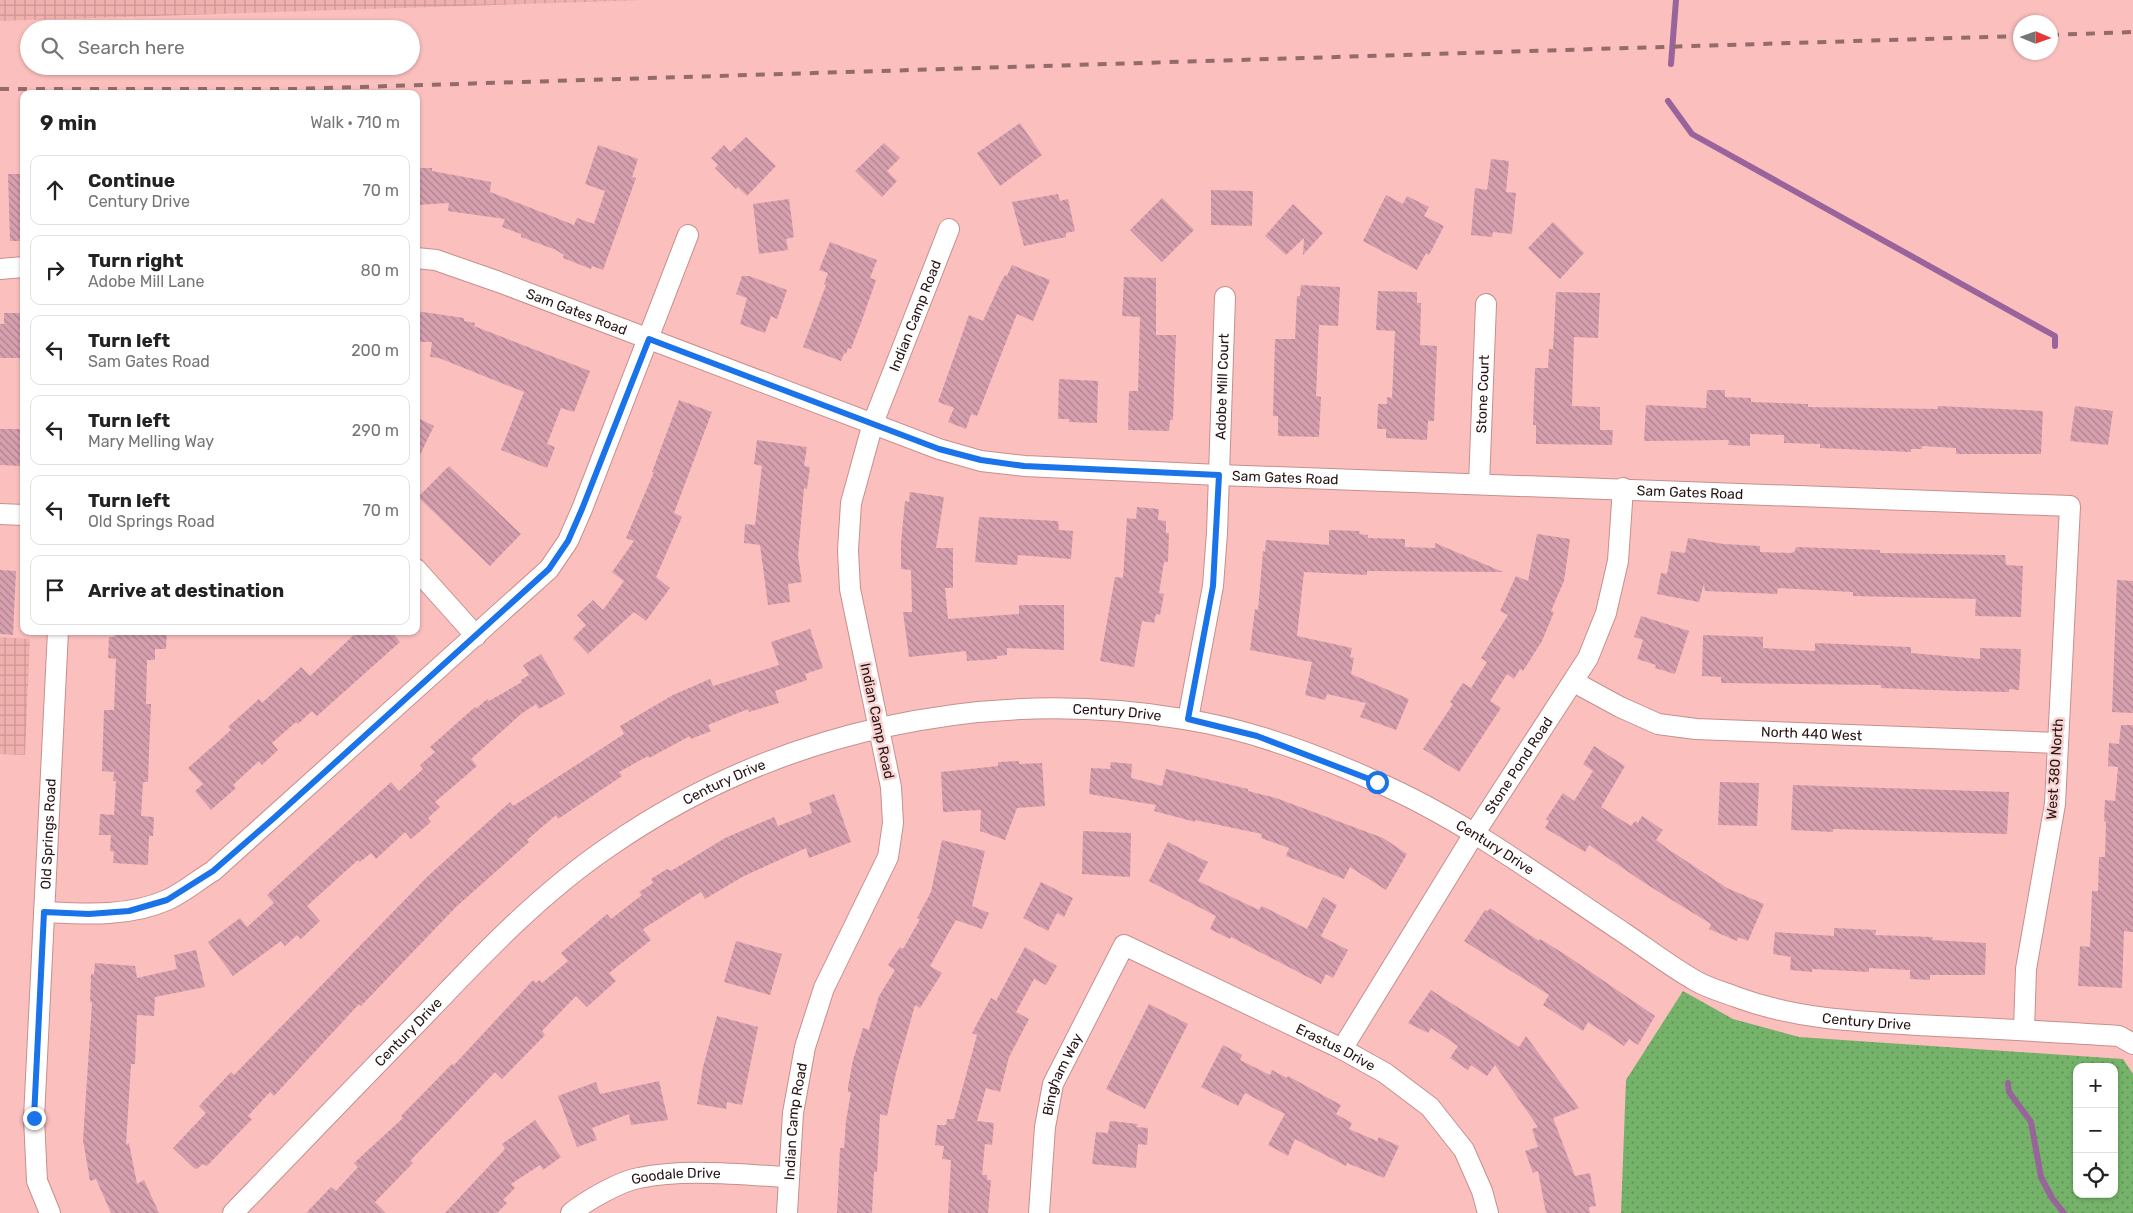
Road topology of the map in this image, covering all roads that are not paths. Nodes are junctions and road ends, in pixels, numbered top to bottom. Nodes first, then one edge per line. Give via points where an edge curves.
1 (949, 229) dead end
2 (688, 235) dead end
3 (420, 258) edge
4 (20, 267) edge
5 (0, 269) edge
6 (1225, 297) dead end
7 (1486, 304) dead end
8 (649, 339) junction
9 (873, 423) junction
10 (1219, 475) junction
11 (1479, 484) junction
12 (1623, 488) junction
13 (2070, 506) joint
14 (0, 514) edge
15 (20, 515) edge
16 (420, 573) edge
17 (58, 635) edge
18 (476, 636) junction
19 (1574, 682) junction
20 (1188, 719) junction
21 (878, 728) junction
22 (2058, 743) junction
23 (1474, 834) junction
24 (44, 912) junction
25 (1124, 945) joint
26 (2024, 1030) junction
27 (2133, 1044) edge
28 (1342, 1049) junction
29 (789, 1177) junction
30 (50, 1213) edge
31 (233, 1213) edge
32 (571, 1213) edge
33 (787, 1213) edge
34 (1039, 1213) edge
35 (1488, 1213) edge

1 - 9 street, Indian Camp Road
2 - 8 street
3 - 8 street, Sam Gates Road via 436,260
4 - 5 street
6 - 10 street, Adobe Mill Court
7 - 11 street, Stone Court
8 - 9 street, Sam Gates Road
8 - 18 street via 568,541 549,569
9 - 10 street, Sam Gates Road via 939,449 981,460 1024,466
9 - 21 street, Indian Camp Road via 851,503 848,550 850,589
10 - 11 street, Sam Gates Road
10 - 20 street, Adobe Mill Court via 1213,586
11 - 12 street, Sam Gates Road
12 - 13 street, Sam Gates Road
12 - 19 street, Stone Pond Road via 1618,561 1606,613 1588,658
13 - 22 street, West 380 North
14 - 15 street
16 - 18 street
17 - 24 street, Old Springs Road
18 - 24 street via 213,871 167,900 129,911 89,914
19 - 22 street, North 440 West via 1620,708 1658,724 1686,728
19 - 23 street, Stone Pond Road
20 - 21 street, Century Drive via 1121,710 1059,708 972,711
20 - 23 street, Century Drive via 1257,736 1333,764 1428,806
21 - 29 street, Indian Camp Road via 891,787 893,823 888,857 824,988 805,1047 793,1113
21 - 31 street, Century Drive via 810,746 746,770 672,807 608,846 547,894 461,977
22 - 26 street, West 380 North via 2055,804 2026,969
23 - 26 street, Century Drive via 1698,983 1769,1009 1834,1021
23 - 28 street, Stone Pond Road
24 - 30 street, Old Springs Road via 34,1118 37,1181
25 - 28 street, Erastus Drive
25 - 34 street, Bingham Way via 1053,1084 1045,1127
26 - 27 street, Century Drive via 2120,1036
28 - 35 street, Erastus Drive via 1386,1073 1430,1107 1464,1150 1482,1190
29 - 32 street, Goodale Drive via 674,1173 637,1178 605,1192
29 - 33 street, Indian Camp Road

